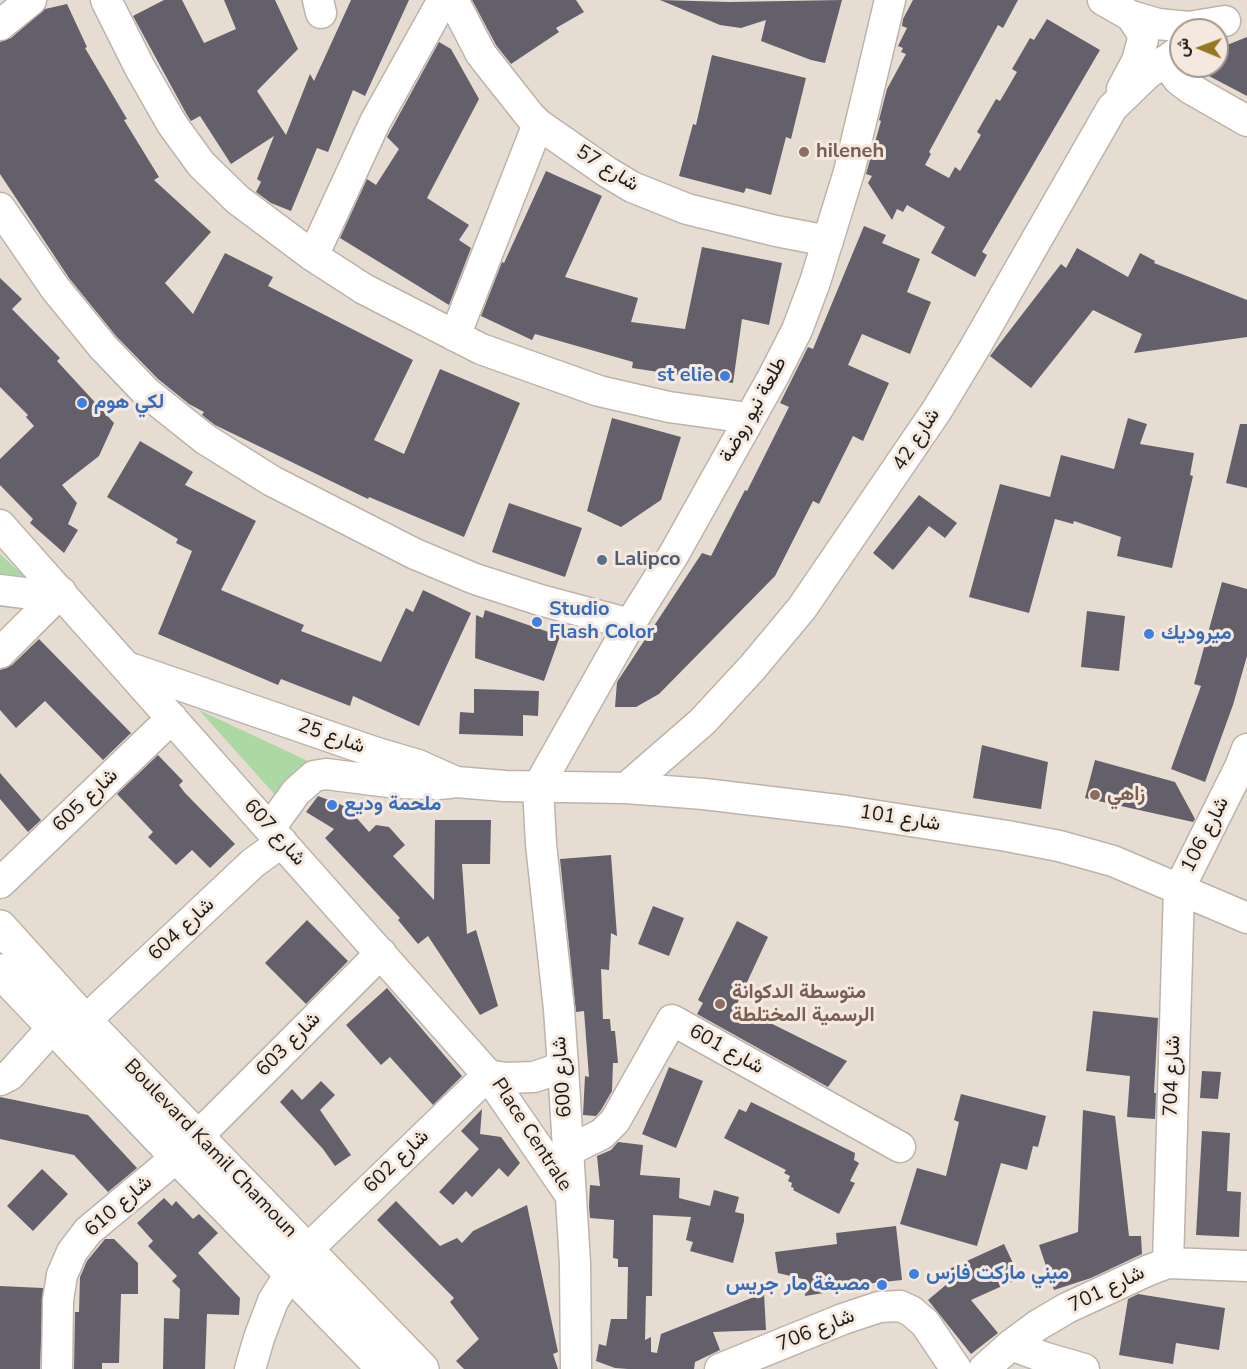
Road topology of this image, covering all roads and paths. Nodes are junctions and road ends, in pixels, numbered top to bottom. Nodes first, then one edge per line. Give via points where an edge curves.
1 (31, 0) edge
2 (106, 0) edge
3 (443, 0) edge
4 (453, 0) edge
5 (890, 0) edge
6 (1103, 0) edge
7 (1131, 16) junction
8 (0, 25) edge
9 (1169, 25) edge
10 (1169, 58) edge
11 (1178, 78) edge
12 (1112, 108) junction
13 (1247, 121) edge
14 (538, 124) junction
15 (0, 208) edge
16 (828, 241) junction
17 (313, 256) junction
18 (455, 336) junction
19 (748, 418) junction
20 (0, 525) edge
21 (0, 590) edge
22 (59, 594) junction
23 (630, 624) junction
24 (0, 653) edge
25 (127, 667) junction
26 (172, 718) junction
27 (1245, 762) edge
28 (456, 782) junction
29 (538, 787) junction
30 (626, 788) junction
31 (276, 835) junction
32 (0, 883) edge
33 (1179, 889) junction
34 (1247, 918) edge
35 (0, 927) edge
36 (381, 953) junction
37 (0, 971) edge
38 (85, 1021) junction
39 (53, 1028) junction
40 (563, 1067) junction
41 (488, 1075) junction
42 (0, 1080) edge
43 (187, 1147) junction
44 (900, 1147) dead end
45 (568, 1151) junction
46 (571, 1196) junction
47 (299, 1261) junction
48 (1168, 1263) junction
49 (1247, 1266) edge
50 (1011, 1345) junction
51 (57, 1369) edge
52 (250, 1369) edge
53 (384, 1369) edge
54 (422, 1369) edge
55 (576, 1369) edge
56 (720, 1369) edge
57 (956, 1369) edge
58 (984, 1369) edge
59 (1084, 1369) edge

1 - 8 street
2 - 17 street via 172,124 201,164 238,200
3 - 17 street via 375,122
4 - 14 street, شارع 57 via 481,54
5 - 16 street, طلعة نيو روضة via 849,172
6 - 7 street
7 - 9 street
7 - 12 street via 1141,31 1142,48
10 - 12 street, شارع 42
11 - 13 street
12 - 30 street, شارع 42 via 937,410 802,608 702,722
14 - 16 street, شارع 57 via 607,172 662,200 721,218
14 - 18 street
15 - 23 street via 55,288 103,347 146,392 205,439 272,481 415,554 540,600
16 - 19 street, طلعة نيو روضة via 797,330
17 - 18 street via 364,289
18 - 19 street via 599,391 669,407
19 - 23 street, طلعة نيو روضة via 674,554
20 - 22 street, شارع 607
21 - 22 street
22 - 24 street
22 - 25 street, شارع 607
23 - 29 street, طلعة نيو روضة
25 - 26 street, شارع 607
25 - 28 street, شارع 25 via 418,765
26 - 31 street, شارع 607
26 - 32 street, شارع 605
27 - 33 street, شارع 106
28 - 29 street, شارع 25
28 - 31 street, شارع 604 via 417,784 315,776 300,788
29 - 30 street, شارع 101
29 - 40 street, شارع 600
30 - 33 street, شارع 101 via 846,811 1038,842 1113,861
31 - 36 street, شارع 607
31 - 38 street, شارع 604 via 253,863
33 - 34 street, شارع 101
33 - 48 street, شارع 704
35 - 38 main road, Boulevard Kamil Chamoun
36 - 41 street, شارع 607
36 - 43 street, شارع 603
37 - 39 main road, Boulevard Kamil Chamoun
38 - 43 main road, Boulevard Kamil Chamoun
39 - 42 street via 10,1075
39 - 43 main road, Boulevard Kamil Chamoun
40 - 41 street, Place Centrale via 534,1077
40 - 45 street, شارع 600
41 - 46 street, Place Centrale
41 - 47 street, شارع 602
43 - 47 main road, Boulevard Kamil Chamoun
43 - 51 street, شارع 610 via 88,1231 72,1252 58,1300
44 - 45 street, شارع 601 via 672,1020 615,1121 602,1134
45 - 46 street, شارع 600
46 - 55 street, شارع 600
47 - 52 street, شارع 602 via 273,1301
47 - 53 main road, Boulevard Kamil Chamoun
47 - 54 main road, Boulevard Kamil Chamoun
48 - 49 street, شارع 701
48 - 50 street, شارع 701 via 1067,1308
50 - 58 street, شارع 701
50 - 59 street
56 - 57 street, شارع 706 via 843,1319 879,1307 900,1306 925,1323

